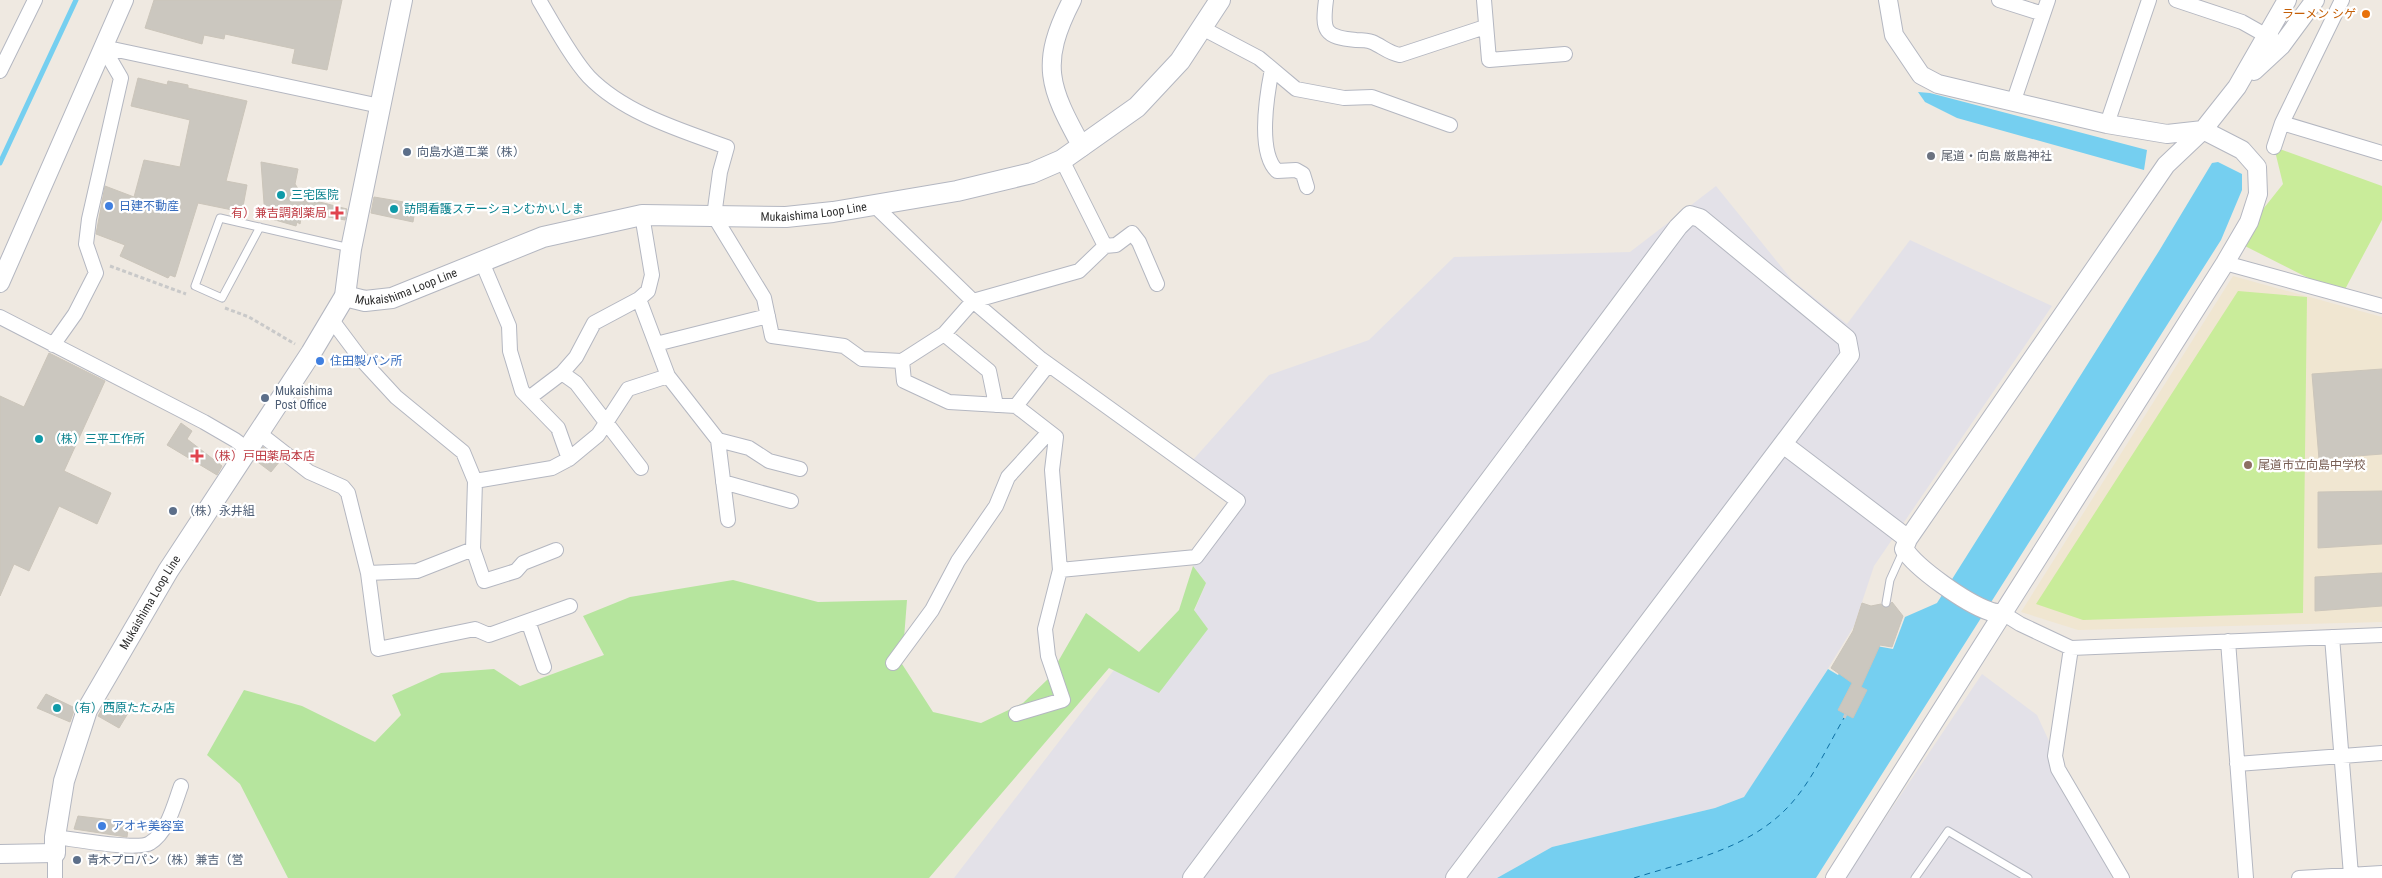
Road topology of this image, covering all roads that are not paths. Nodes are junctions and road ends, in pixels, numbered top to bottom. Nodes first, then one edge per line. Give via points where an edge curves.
1 (35, 0) edge
2 (124, 0) edge
3 (402, 0) edge
4 (539, 0) edge
5 (1072, 0) edge
6 (1220, 0) edge
7 (1326, 0) edge
8 (1484, 0) edge
9 (1888, 0) edge
10 (2000, 0) edge
11 (2048, 0) edge
12 (2149, 0) edge
13 (2176, 0) edge
14 (2287, 0) edge
15 (2316, 0) edge
16 (2342, 0) edge
17 (2043, 14) junction
18 (1485, 27) junction
19 (1202, 28) junction
20 (2274, 40) junction
21 (103, 47) junction
22 (1565, 54) dead end
23 (1272, 69) junction
24 (0, 71) edge
25 (2013, 104) junction
26 (380, 106) junction
27 (2282, 123) junction
28 (2107, 124) junction
29 (1450, 125) dead end
30 (2203, 130) junction
31 (1082, 147) junction
32 (2274, 147) dead end
33 (2382, 153) edge
34 (1062, 160) junction
35 (1307, 188) dead end
36 (872, 204) junction
37 (642, 215) junction
38 (714, 216) junction
39 (260, 227) junction
40 (1105, 246) junction
41 (351, 248) junction
42 (482, 262) junction
43 (2225, 263) junction
44 (0, 283) edge
45 (1157, 284) dead end
46 (345, 296) junction
47 (639, 299) junction
48 (973, 301) junction
49 (2382, 306) edge
50 (768, 316) junction
51 (0, 317) edge
52 (331, 319) junction
53 (944, 334) junction
54 (656, 344) junction
55 (53, 345) junction
56 (902, 361) junction
57 (1048, 365) junction
58 (562, 373) junction
59 (668, 376) junction
60 (529, 398) junction
61 (996, 405) junction
62 (1016, 406) junction
63 (607, 423) junction
64 (1048, 432) junction
65 (718, 440) junction
66 (253, 441) junction
67 (1783, 444) junction
68 (568, 459) junction
69 (641, 468) dead end
70 (800, 469) dead end
71 (475, 481) junction
72 (723, 482) junction
73 (791, 501) dead end
74 (728, 520) dead end
75 (1906, 544) junction
76 (473, 549) junction
77 (556, 550) dead end
78 (1060, 570) junction
79 (368, 573) junction
80 (1886, 603) dead end
81 (570, 606) dead end
82 (1997, 613) junction
83 (528, 621) junction
84 (2382, 635) edge
85 (2332, 637) junction
86 (2228, 641) junction
87 (2071, 648) junction
88 (892, 663) dead end
89 (544, 667) dead end
90 (1016, 714) dead end
91 (2382, 753) edge
92 (2342, 754) junction
93 (2237, 764) junction
94 (181, 786) dead end
95 (55, 845) junction
96 (0, 854) edge
97 (2382, 873) edge
98 (2351, 875) junction
99 (55, 878) edge
100 (1192, 878) edge
101 (1455, 878) edge
102 (1835, 878) edge
103 (1915, 878) edge
104 (2028, 878) edge
105 (2122, 878) edge
106 (2246, 878) edge
107 (2299, 878) edge

1 - 24 street
2 - 21 street
3 - 26 main road, Mukaishima Loop Line
4 - 38 street via 588,76 609,95 686,132 727,147
5 - 31 street via 1060,24 1051,57 1060,107
6 - 19 main road, Mukaishima Loop Line
7 - 18 street via 1323,23 1326,31 1338,38 1371,41 1390,53 1400,55
8 - 18 street
9 - 25 street via 1894,35 1921,75 1938,84
10 - 17 street
11 - 17 street
12 - 28 street
13 - 20 street via 2242,22
14 - 20 street
15 - 20 street
16 - 27 street
17 - 25 street
18 - 22 street via 1489,60
19 - 23 street via 1259,58
19 - 31 main road, Mukaishima Loop Line via 1180,60 1137,107
20 - 30 street
21 - 26 street
21 - 44 street
21 - 55 street via 121,78 89,219 86,244 96,273 75,314
23 - 29 street via 1296,89 1344,98 1372,97
23 - 35 street via 1267,96 1266,136 1271,166 1277,171 1296,170 1303,174
25 - 28 street
26 - 41 main road, Mukaishima Loop Line
27 - 32 street
27 - 33 street
28 - 30 street via 2167,134
30 - 43 street via 2242,150 2258,167 2258,194 2249,222
30 - 75 street via 2166,164
31 - 34 main road, Mukaishima Loop Line
34 - 36 main road, Mukaishima Loop Line via 1012,180
34 - 40 street
36 - 38 main road, Mukaishima Loop Line via 786,217
36 - 48 street
37 - 38 main road, Mukaishima Loop Line
37 - 42 main road, Mukaishima Loop Line via 543,237
37 - 47 street via 652,275 648,291
38 - 50 street via 764,298
39 - 39 lane via 220,218 195,286 222,298
39 - 41 lane
40 - 45 street via 1116,244 1132,233
40 - 48 street via 1079,271
41 - 46 main road, Mukaishima Loop Line
42 - 46 main road, Mukaishima Loop Line via 392,298 365,301
42 - 60 street via 509,326 510,351 522,391
43 - 49 street
43 - 82 street
46 - 52 main road, Mukaishima Loop Line
47 - 54 street
47 - 58 street via 594,323 576,357
48 - 53 street
48 - 57 street
50 - 54 street
50 - 56 street via 772,336 844,346 862,359
51 - 55 street
52 - 66 main road, Mukaishima Loop Line
52 - 71 street via 361,359 396,397 463,452
53 - 56 street
53 - 61 street via 989,371
54 - 59 street
55 - 66 street via 235,440
56 - 61 street via 904,381 949,402
57 - 62 street
57 - 78 street via 1238,501 1196,557
58 - 60 street
58 - 63 street via 576,383
59 - 63 street via 628,389
59 - 65 street
60 - 68 street via 558,428
61 - 62 street
62 - 64 street
63 - 68 street via 598,435
63 - 69 street
64 - 78 street via 1056,437 1052,470
64 - 88 street via 1008,477 996,506 958,561 932,610
65 - 70 street via 749,448 769,461
65 - 72 street
66 - 79 street via 348,492
66 - 95 main road, Mukaishima Loop Line via 168,571 87,710 64,781
67 - 75 street
67 - 100 street via 1850,355 1847,339 1700,218 1690,215
67 - 101 street
68 - 71 street via 552,468
71 - 76 street
72 - 73 street
72 - 74 street
75 - 80 lane via 1890,580
75 - 82 street via 1918,566 1944,585
76 - 77 street via 484,581 516,571 522,562
76 - 79 street via 417,571
78 - 90 street via 1045,629 1048,656 1063,700
79 - 83 street via 378,649 475,629 489,634
81 - 83 street
82 - 87 street
82 - 102 street
83 - 89 street
84 - 85 street
85 - 86 street
85 - 92 street
86 - 87 street
86 - 93 street
87 - 105 street via 2055,756 2058,769
91 - 92 street
92 - 93 street
92 - 98 street
93 - 106 street
94 - 95 street via 167,824 150,844
95 - 96 street
95 - 99 street
97 - 98 street
98 - 107 street
103 - 104 lane via 1948,831

